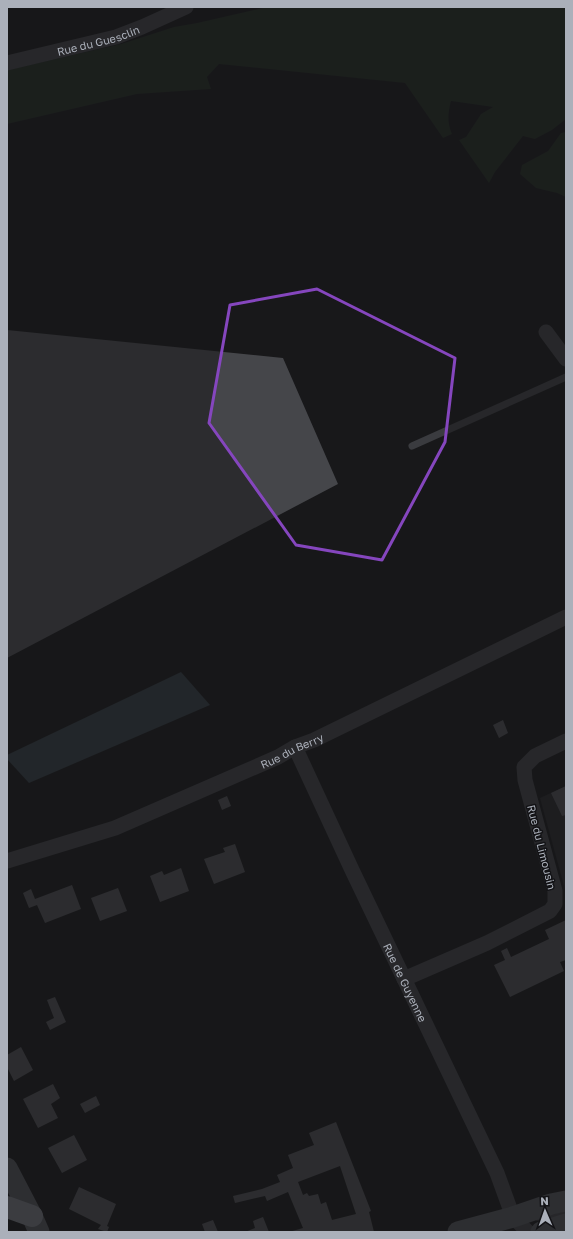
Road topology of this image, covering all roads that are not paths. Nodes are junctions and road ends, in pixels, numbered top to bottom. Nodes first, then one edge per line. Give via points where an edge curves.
1 (186, 7) edge
2 (7, 63) edge
3 (546, 332) dead end
4 (566, 359) edge
5 (566, 377) edge
6 (412, 446) dead end
7 (566, 616) edge
8 (566, 741) edge
9 (295, 747) junction
10 (7, 861) edge
11 (404, 979) junction
12 (7, 1168) edge
13 (566, 1201) edge
14 (7, 1207) edge
15 (566, 1214) edge
16 (513, 1217) junction
17 (36, 1224) edge
18 (566, 1224) edge
19 (49, 1232) edge
20 (458, 1232) edge
21 (528, 1232) edge
22 (541, 1232) edge

1 - 2 street, Rue du Guesclin via 116,37
3 - 4 street
5 - 6 lane
7 - 9 street, Rue du Berry
8 - 11 street, Rue du Limousin via 536,756 524,767 525,780 555,891 554,904 550,911 487,943
9 - 10 street, Rue du Berry via 278,757 115,828
9 - 11 street, Rue de Guyenne
11 - 16 street, Rue de Guyenne via 497,1172
12 - 17 main road
13 - 16 main road
14 - 17 highway
15 - 16 lane
16 - 20 main road
16 - 21 street
17 - 19 main road
18 - 22 main road

